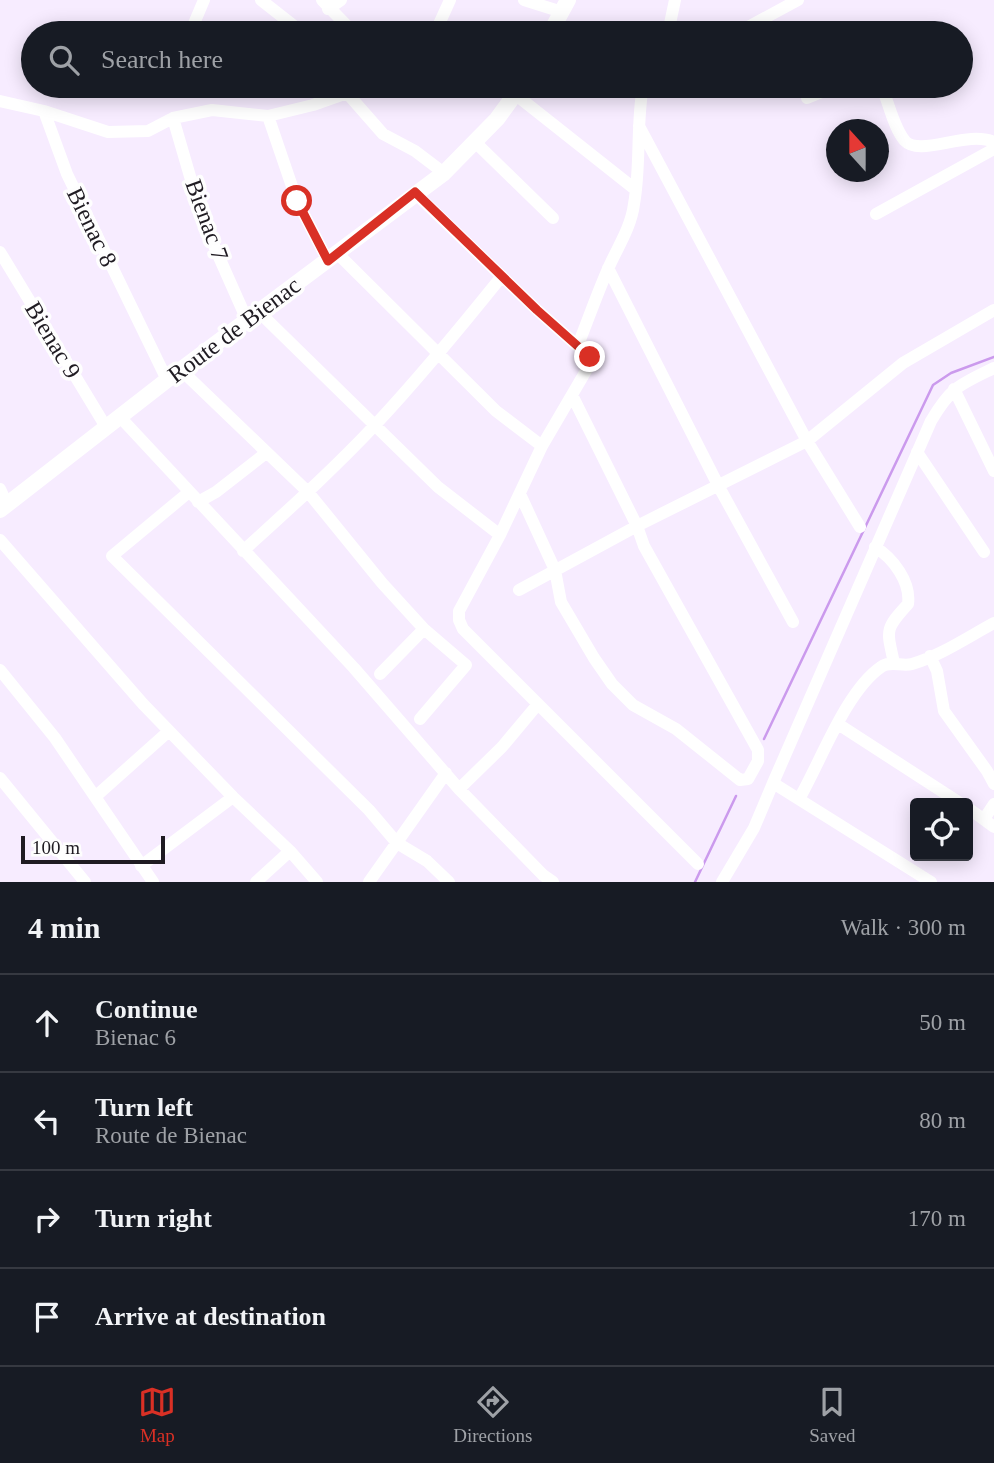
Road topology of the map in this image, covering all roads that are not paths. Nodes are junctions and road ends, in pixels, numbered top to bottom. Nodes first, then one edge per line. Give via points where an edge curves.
1 (204, 0) edge
2 (261, 0) edge
3 (341, 0) edge
4 (450, 0) edge
5 (524, 0) edge
6 (676, 0) edge
7 (798, 0) edge
8 (325, 4) edge
9 (565, 6) edge
10 (195, 21) edge
11 (288, 21) edge
12 (342, 21) edge
13 (440, 21) edge
14 (671, 21) edge
15 (759, 21) edge
16 (328, 98) edge
17 (355, 98) edge
18 (512, 98) edge
19 (527, 98) edge
20 (642, 98) edge
21 (886, 98) edge
22 (0, 101) edge
23 (44, 111) junction
24 (268, 116) junction
25 (173, 118) junction
26 (639, 126) junction
27 (994, 142) edge
28 (476, 143) junction
29 (994, 149) edge
30 (444, 173) junction
31 (636, 190) junction
32 (415, 192) junction
33 (876, 214) dead end
34 (552, 218) dead end
35 (0, 252) edge
36 (332, 257) junction
37 (608, 268) junction
38 (502, 276) junction
39 (994, 310) edge
40 (253, 316) junction
41 (578, 345) junction
42 (439, 354) junction
43 (994, 368) edge
44 (181, 370) junction
45 (167, 380) junction
46 (954, 389) junction
47 (572, 395) junction
48 (120, 416) junction
49 (375, 425) junction
50 (106, 428) junction
51 (807, 441) junction
52 (542, 446) junction
53 (917, 452) junction
54 (266, 453) junction
55 (994, 471) edge
56 (719, 487) junction
57 (0, 489) edge
58 (308, 492) junction
59 (520, 494) junction
60 (193, 497) junction
61 (4, 507) edge
62 (638, 526) junction
63 (860, 527) dead end
64 (500, 535) junction
65 (0, 540) edge
66 (875, 547) junction
67 (243, 551) junction
68 (984, 552) dead end
69 (555, 570) junction
70 (519, 590) dead end
71 (793, 622) dead end
72 (994, 623) edge
73 (424, 629) junction
74 (930, 656) junction
75 (894, 663) junction
76 (0, 670) edge
77 (380, 674) dead end
78 (538, 704) junction
79 (419, 719) dead end
80 (838, 724) junction
81 (169, 731) junction
82 (446, 773) junction
83 (0, 778) edge
84 (774, 783) junction
85 (994, 784) edge
86 (459, 789) junction
87 (95, 797) junction
88 (233, 797) junction
89 (952, 798) edge
90 (799, 799) junction
91 (994, 804) edge
92 (973, 812) edge
93 (989, 823) edge
94 (397, 843) junction
95 (290, 851) junction
96 (698, 864) dead end
97 (141, 866) junction
98 (85, 882) edge
99 (153, 882) edge
100 (256, 882) edge
101 (317, 882) edge
102 (369, 882) edge
103 (449, 882) edge
104 (553, 882) edge
105 (722, 882) edge
106 (931, 882) edge

1 - 10 street
2 - 11 street
3 - 8 street
4 - 13 street
5 - 9 street
6 - 14 street
7 - 15 street
8 - 12 street
16 - 24 street
17 - 30 street via 383,134
18 - 28 main road, Route de Bienac
19 - 31 street
20 - 26 street
21 - 27 street via 906,143 927,147 970,137
22 - 23 street
23 - 25 street via 108,132 148,131
23 - 45 street, Bienac 8 via 66,174
24 - 25 street via 212,110
24 - 36 street via 297,201
25 - 40 street, Bienac 7 via 203,221
26 - 31 street
26 - 51 street
28 - 30 main road, Route de Bienac
28 - 34 street
29 - 33 street
30 - 32 main road, Route de Bienac
31 - 37 street via 629,224
32 - 36 main road, Route de Bienac
32 - 38 street
35 - 50 street, Bienac 9
36 - 40 main road, Route de Bienac
36 - 42 street
37 - 41 street
37 - 56 street
38 - 41 street
38 - 42 street
39 - 51 street via 903,363
40 - 44 main road, Route de Bienac
40 - 49 street
41 - 47 street via 590,357 590,364
42 - 49 street
42 - 52 street via 496,411
43 - 46 street
44 - 45 main road, Route de Bienac
44 - 54 street
45 - 48 main road, Route de Bienac
46 - 53 street via 931,421
46 - 55 street
47 - 52 street
47 - 62 street
48 - 50 main road, Route de Bienac
48 - 60 street
49 - 58 street
49 - 64 street via 438,487
50 - 61 main road, Route de Bienac
51 - 56 street
51 - 63 street
52 - 59 street
53 - 66 street
53 - 68 street
54 - 58 street
54 - 60 street via 216,492
56 - 62 street
56 - 71 street
57 - 61 street
58 - 67 street
58 - 73 street
59 - 64 street
59 - 69 street
60 - 67 street
60 - 94 street via 112,556
62 - 69 street
62 - 69 street via 663,582 758,750 758,761 748,779 740,780 676,729 633,705 612,684 561,602
64 - 78 street via 459,611 459,620
65 - 81 street
66 - 75 street via 896,564 909,598 888,635
66 - 84 street
67 - 82 street
69 - 70 street
72 - 74 street
73 - 77 street
73 - 79 street via 466,665
74 - 75 street via 906,666
74 - 85 street via 944,711
75 - 80 street via 883,665 858,691
76 - 87 street
78 - 86 street
78 - 96 street
80 - 89 street
80 - 90 street
81 - 87 street
81 - 88 street
82 - 86 street
82 - 94 street
83 - 98 street
84 - 90 street
84 - 105 street
86 - 104 street
87 - 97 street
88 - 95 street
88 - 97 street
90 - 106 street
91 - 93 street
92 - 93 street
94 - 102 street
94 - 103 street via 427,861
95 - 100 street
95 - 101 street
97 - 99 street

